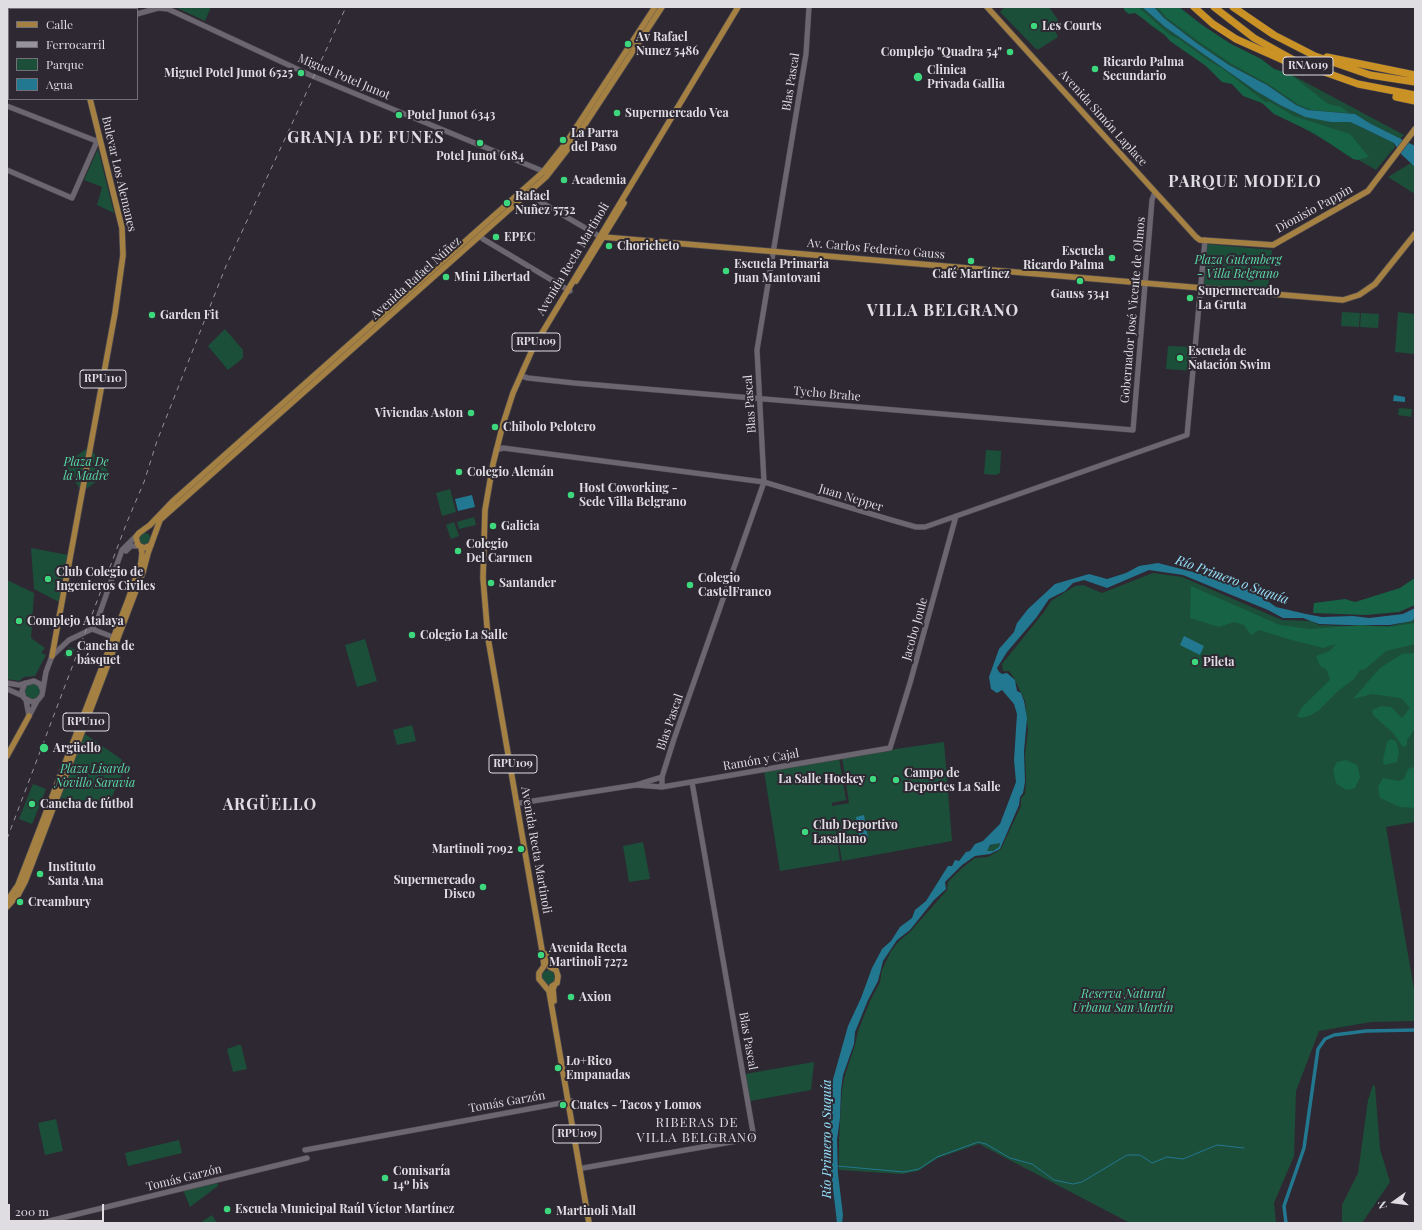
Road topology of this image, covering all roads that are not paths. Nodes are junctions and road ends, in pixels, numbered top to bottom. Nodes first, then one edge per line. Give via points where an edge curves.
1 (656, 7) edge
2 (662, 7) edge
3 (738, 7) edge
4 (741, 7) edge
5 (809, 7) edge
6 (987, 7) edge
7 (1194, 7) edge
8 (1214, 7) edge
9 (1233, 7) edge
10 (138, 14) edge
11 (726, 25) junction
12 (718, 46) junction
13 (1296, 47) junction
14 (1326, 74) junction
15 (1415, 75) edge
16 (1343, 80) junction
17 (1415, 82) edge
18 (1415, 95) edge
19 (90, 100) edge
20 (1415, 101) edge
21 (7, 106) edge
22 (1415, 129) edge
23 (99, 140) junction
24 (7, 170) edge
25 (544, 172) junction
26 (550, 172) junction
27 (1155, 192) junction
28 (519, 194) junction
29 (527, 194) junction
30 (483, 226) junction
31 (1415, 234) edge
32 (480, 235) junction
33 (601, 237) junction
34 (1205, 240) junction
35 (772, 251) junction
36 (1146, 284) junction
37 (1201, 288) junction
38 (569, 290) junction
39 (327, 369) junction
40 (522, 376) junction
41 (760, 398) junction
42 (1133, 430) joint
43 (249, 434) junction
44 (498, 449) junction
45 (229, 459) junction
46 (764, 482) junction
47 (956, 516) junction
48 (140, 533) junction
49 (153, 538) junction
50 (151, 545) junction
51 (140, 546) junction
52 (120, 560) junction
53 (97, 621) junction
54 (92, 629) junction
55 (100, 632) junction
56 (113, 637) junction
57 (56, 638) junction
58 (63, 644) junction
59 (52, 656) junction
60 (46, 672) junction
61 (34, 681) junction
62 (7, 683) edge
63 (25, 684) junction
64 (7, 689) edge
65 (43, 690) junction
66 (24, 698) junction
67 (37, 701) junction
68 (86, 709) junction
69 (29, 716) junction
70 (84, 728) junction
71 (890, 748) joint
72 (7, 756) edge
73 (662, 777) junction
74 (692, 782) junction
75 (636, 785) junction
76 (662, 787) junction
77 (520, 803) junction
78 (13, 895) edge
79 (7, 901) edge
80 (7, 907) edge
81 (552, 968) junction
82 (542, 970) junction
83 (555, 984) junction
84 (544, 986) junction
85 (570, 1102) junction
86 (305, 1150) dead end
87 (308, 1158) dead end
88 (583, 1168) junction
89 (41, 1223) edge
90 (589, 1223) edge
91 (593, 1223) edge

1 - 25 main road, Avenida Rafael Núñez
2 - 26 main road, Avenida Rafael Núñez via 574,141
3 - 11 main road, Avenida Recta Martinoli
4 - 12 main road, Avenida Recta Martinoli / RPU109
5 - 35 main road, Blas Pascal via 806,54
6 - 27 main road, Avenida Simón Laplace
7 - 14 highway via 1224,32 1247,45 1310,71
8 - 14 highway, RNA019 via 1264,44
9 - 13 highway, RNA019 via 1266,31
10 - 25 main road, Miguel Potel Junot via 168,8 310,74
11 - 12 main road via 717,43
11 - 33 main road, Avenida Recta Martinoli
12 - 33 main road, Avenida Recta Martinoli / RPU109
13 - 15 highway via 1333,58
13 - 17 highway, RNA019 via 1357,71
14 - 16 highway, RNA019
16 - 18 highway, RNA019 via 1380,90
16 - 20 highway via 1357,88
19 - 23 main road, Bulevar Los Alemanes / RPU110
21 - 23 main road
22 - 34 main road, Dionisio Pappin via 1367,192 1273,245
23 - 24 main road via 72,198
23 - 57 main road, Bulevar Los Alemanes / RPU110 via 122,228 123,255 115,313
25 - 26 main road
25 - 28 main road, Avenida Rafael Núñez
26 - 29 main road, Avenida Rafael Núñez
27 - 34 main road, Avenida Simón Laplace via 1196,237
27 - 36 main road, Gobernador José Vicente de Olmos via 1152,200
28 - 29 main road
28 - 30 main road, Avenida Rafael Núñez
29 - 32 main road, Avenida Rafael Núñez
29 - 33 main road
30 - 32 main road
30 - 39 main road, Avenida Rafael Núñez via 334,358 335,361
31 - 37 main road, Av. Carlos Federico Gauss via 1376,284 1355,297 1339,300
32 - 38 main road
32 - 39 main road, Avenida Rafael Núñez
33 - 35 main road, Av. Carlos Federico Gauss
33 - 38 main road, Avenida Recta Martinoli / RPU109
33 - 38 main road, Avenida Recta Martinoli / RPU109
34 - 37 main road
35 - 36 main road, Av. Carlos Federico Gauss
35 - 41 main road, Blas Pascal via 756,354
36 - 37 main road, Av. Carlos Federico Gauss
36 - 42 main road, Gobernador José Vicente de Olmos
37 - 47 main road, Juan Nepper via 1187,435
38 - 40 main road, Avenida Recta Martinoli / RPU109 via 535,344
39 - 43 main road, Avenida Rafael Núñez
39 - 45 main road, Avenida Rafael Núñez
40 - 41 main road, Tycho Brahe
40 - 44 main road, Avenida Recta Martinoli / RPU109 via 506,413
41 - 42 main road, Tycho Brahe
41 - 46 main road, Blas Pascal
43 - 45 main road via 249,439
43 - 48 main road, Avenida Rafael Núñez
44 - 46 main road, Juan Nepper
44 - 77 main road, Avenida Recta Martinoli / RPU109 via 487,526 486,582 491,632
44 - 82 main road, Avenida Recta Martinoli / RPU109 via 484,526 482,556 485,610 543,956
45 - 49 main road, Avenida Rafael Núñez via 165,515 159,522
46 - 47 main road, Juan Nepper via 919,528
46 - 73 main road, Blas Pascal
47 - 71 main road, Jacobo Joule
48 - 49 main road via 149,532
48 - 51 main road, RPU110 via 136,541
48 - 52 main road, Avenida Rafael Núñez via 124,549
49 - 50 main road, Avenida Rafael Núñez / RPU110
50 - 51 main road, Avenida Rafael Núñez via 146,548
50 - 70 main road, RPU110
51 - 52 main road, Avenida Rafael Núñez via 129,547
51 - 56 main road, RPU110 via 141,563
52 - 53 main road, Avenida Rafael Núñez
53 - 54 main road, Avenida Rafael Núñez
53 - 55 main road
54 - 55 main road
54 - 58 main road
55 - 56 main road
56 - 68 main road, RPU110
57 - 58 main road via 58,645
57 - 59 main road, Bulevar Los Alemanes / RPU110
58 - 59 main road
59 - 60 main road
60 - 61 main road
60 - 65 main road
61 - 63 main road
61 - 65 main road via 40,684
62 - 63 main road
63 - 66 main road via 22,689
64 - 66 main road
65 - 67 main road
66 - 67 main road via 30,702
66 - 69 main road
67 - 69 main road
68 - 70 main road via 82,724
68 - 78 main road, RPU110
69 - 72 main road
70 - 78 main road, RPU110 via 25,882
71 - 74 main road, Ramón y Cajal
73 - 75 main road, Ramón y Cajal
73 - 76 main road, Blas Pascal
74 - 76 main road, Ramón y Cajal
74 - 88 main road, Blas Pascal via 754,1138
75 - 76 main road, Ramón y Cajal
75 - 77 main road, Ramón y Cajal
77 - 81 main road, Avenida Recta Martinoli / RPU109 via 547,958
78 - 79 main road, RPU110
78 - 80 main road, RPU110
81 - 82 main road
81 - 83 main road, RPU109 via 558,974
82 - 84 main road, RPU109 via 539,980
83 - 84 main road
83 - 85 main road, RPU109 via 553,994
84 - 85 main road, RPU109 via 549,991
85 - 86 main road, Tomás Garzón
85 - 88 main road, RPU109
85 - 90 main road, RPU109
87 - 89 main road, Tomás Garzón
88 - 91 main road, RPU109

